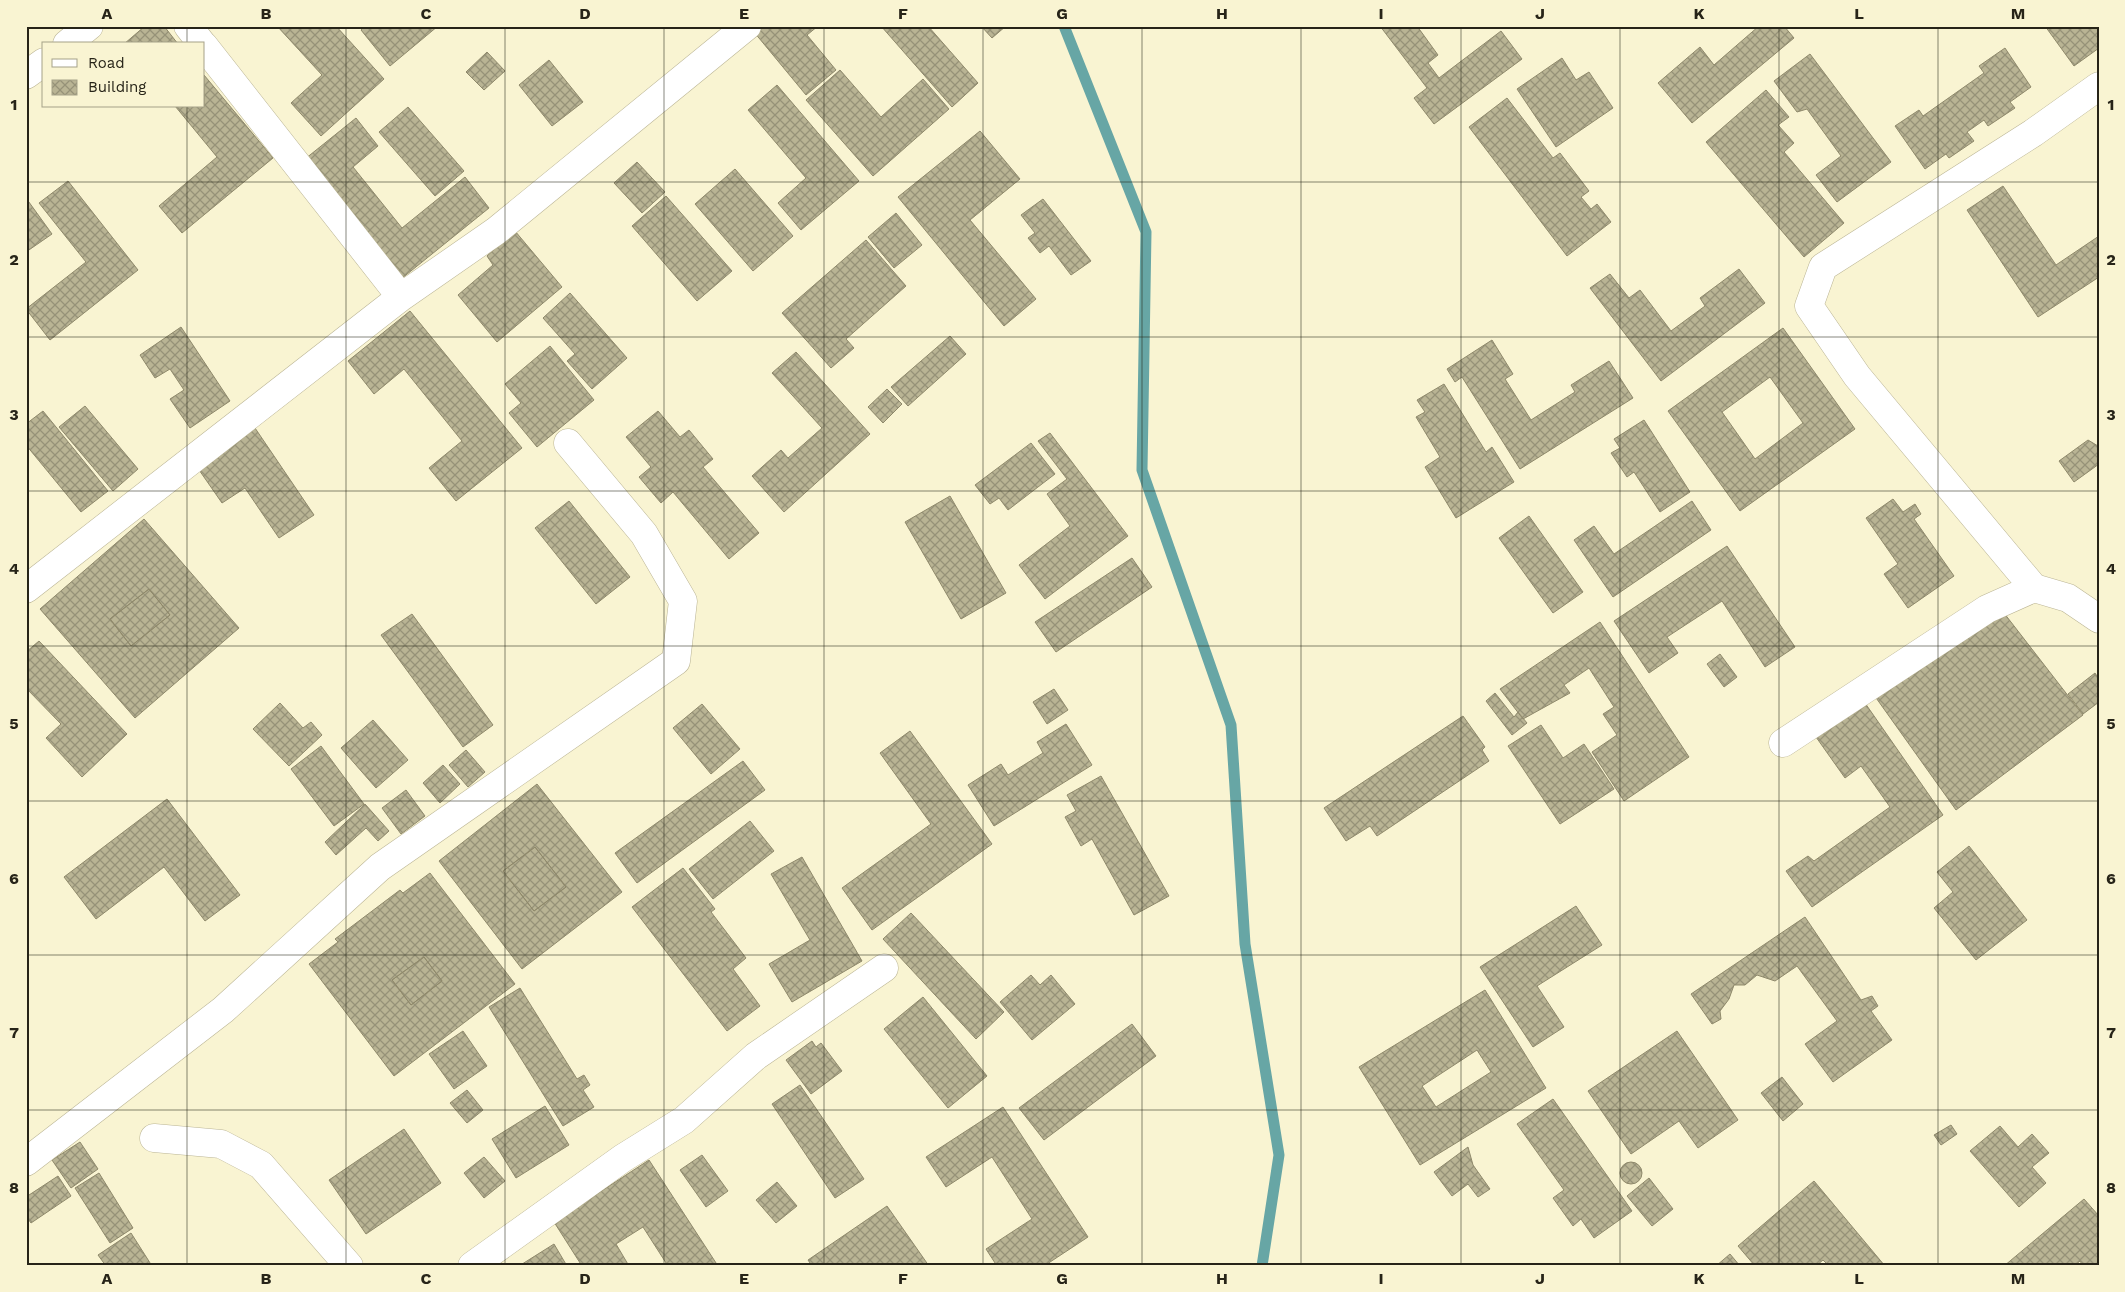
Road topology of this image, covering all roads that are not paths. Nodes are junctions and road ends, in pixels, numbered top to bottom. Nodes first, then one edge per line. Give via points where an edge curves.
1 (89, 26) edge
2 (188, 26) edge
3 (747, 26) edge
4 (69, 42) edge
5 (201, 42) edge
6 (205, 48) edge
7 (42, 64) edge
8 (26, 76) edge
9 (2099, 86) edge
10 (401, 297) junction
11 (568, 443) dead end
12 (2034, 588) junction
13 (26, 589) edge
14 (2099, 619) edge
15 (1783, 743) dead end
16 (884, 968) dead end
17 (154, 1138) dead end
18 (26, 1162) edge
19 (349, 1266) edge
20 (472, 1266) edge

1 - 4 street
2 - 5 street
3 - 10 street via 496,231
6 - 10 street
7 - 8 street
9 - 12 street via 2033,133 1823,267 1808,306 1856,376
10 - 13 street
11 - 18 street via 644,534 683,601 676,661 380,867 222,1010
12 - 14 street via 2068,598
12 - 15 street via 1987,609
16 - 20 street via 756,1056 684,1120 624,1158
17 - 19 street via 220,1144 261,1165

